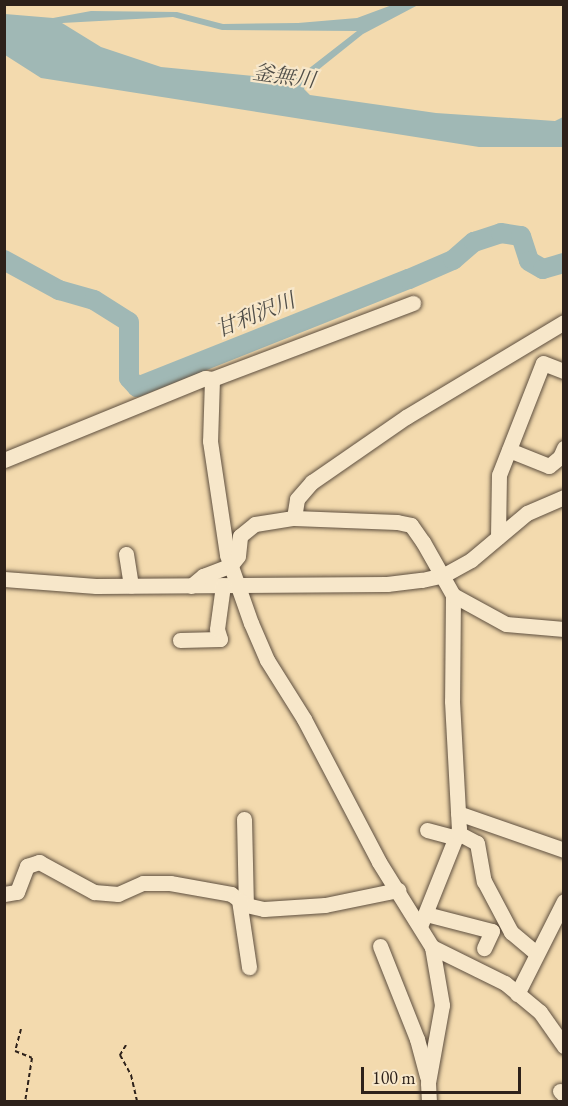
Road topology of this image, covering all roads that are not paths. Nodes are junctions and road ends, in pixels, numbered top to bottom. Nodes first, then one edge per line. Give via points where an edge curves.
1 (413, 303) dead end
2 (564, 322) edge
3 (564, 371) edge
4 (212, 379) junction
5 (564, 448) edge
6 (509, 450) junction
7 (4, 460) edge
8 (564, 497) edge
9 (294, 518) junction
10 (498, 537) junction
11 (126, 554) dead end
12 (231, 565) junction
13 (444, 575) junction
14 (4, 579) edge
15 (223, 585) junction
16 (240, 585) junction
17 (131, 586) junction
18 (191, 586) junction
19 (453, 596) junction
20 (564, 628) edge
21 (180, 640) dead end
22 (458, 813) junction
23 (244, 819) dead end
24 (427, 830) dead end
25 (457, 836) junction
26 (564, 849) edge
27 (398, 890) junction
28 (11, 893) edge
29 (564, 901) edge
30 (242, 902) junction
31 (4, 906) edge
32 (424, 919) junction
33 (380, 946) dead end
34 (432, 947) junction
35 (484, 948) dead end
36 (536, 953) junction
37 (249, 967) dead end
38 (517, 994) junction
39 (564, 1046) edge
40 (428, 1083) junction
41 (429, 1101) edge

1 - 4 street
2 - 9 street via 406,417 312,482 297,499
3 - 6 street via 543,363
4 - 7 street via 205,378
4 - 12 street via 210,441
5 - 6 street via 560,458 549,466
6 - 10 street via 499,475
8 - 10 street via 527,513
9 - 12 street via 247,527
9 - 13 street via 411,525
10 - 13 street
11 - 17 street
12 - 16 street
12 - 18 street via 203,576
13 - 16 street via 387,584
13 - 19 street
14 - 17 street
15 - 16 street
15 - 18 street
15 - 21 street via 217,629 220,639
16 - 27 street via 267,660
17 - 18 street
19 - 20 street via 506,624
19 - 22 street via 452,701
22 - 25 street
22 - 26 street
23 - 30 street
24 - 25 street
25 - 32 street
25 - 36 street via 477,843 484,881 511,932
27 - 30 street via 325,905 264,909
27 - 32 street
28 - 30 street via 27,866 39,862 103,894 118,894 143,883 170,883 215,889
28 - 31 street
29 - 36 street
30 - 37 street
32 - 34 street
32 - 35 street via 492,931
33 - 40 street via 417,1039
34 - 38 street via 468,962
34 - 40 street via 442,1005
36 - 38 street
38 - 39 street via 540,1012
40 - 41 street

